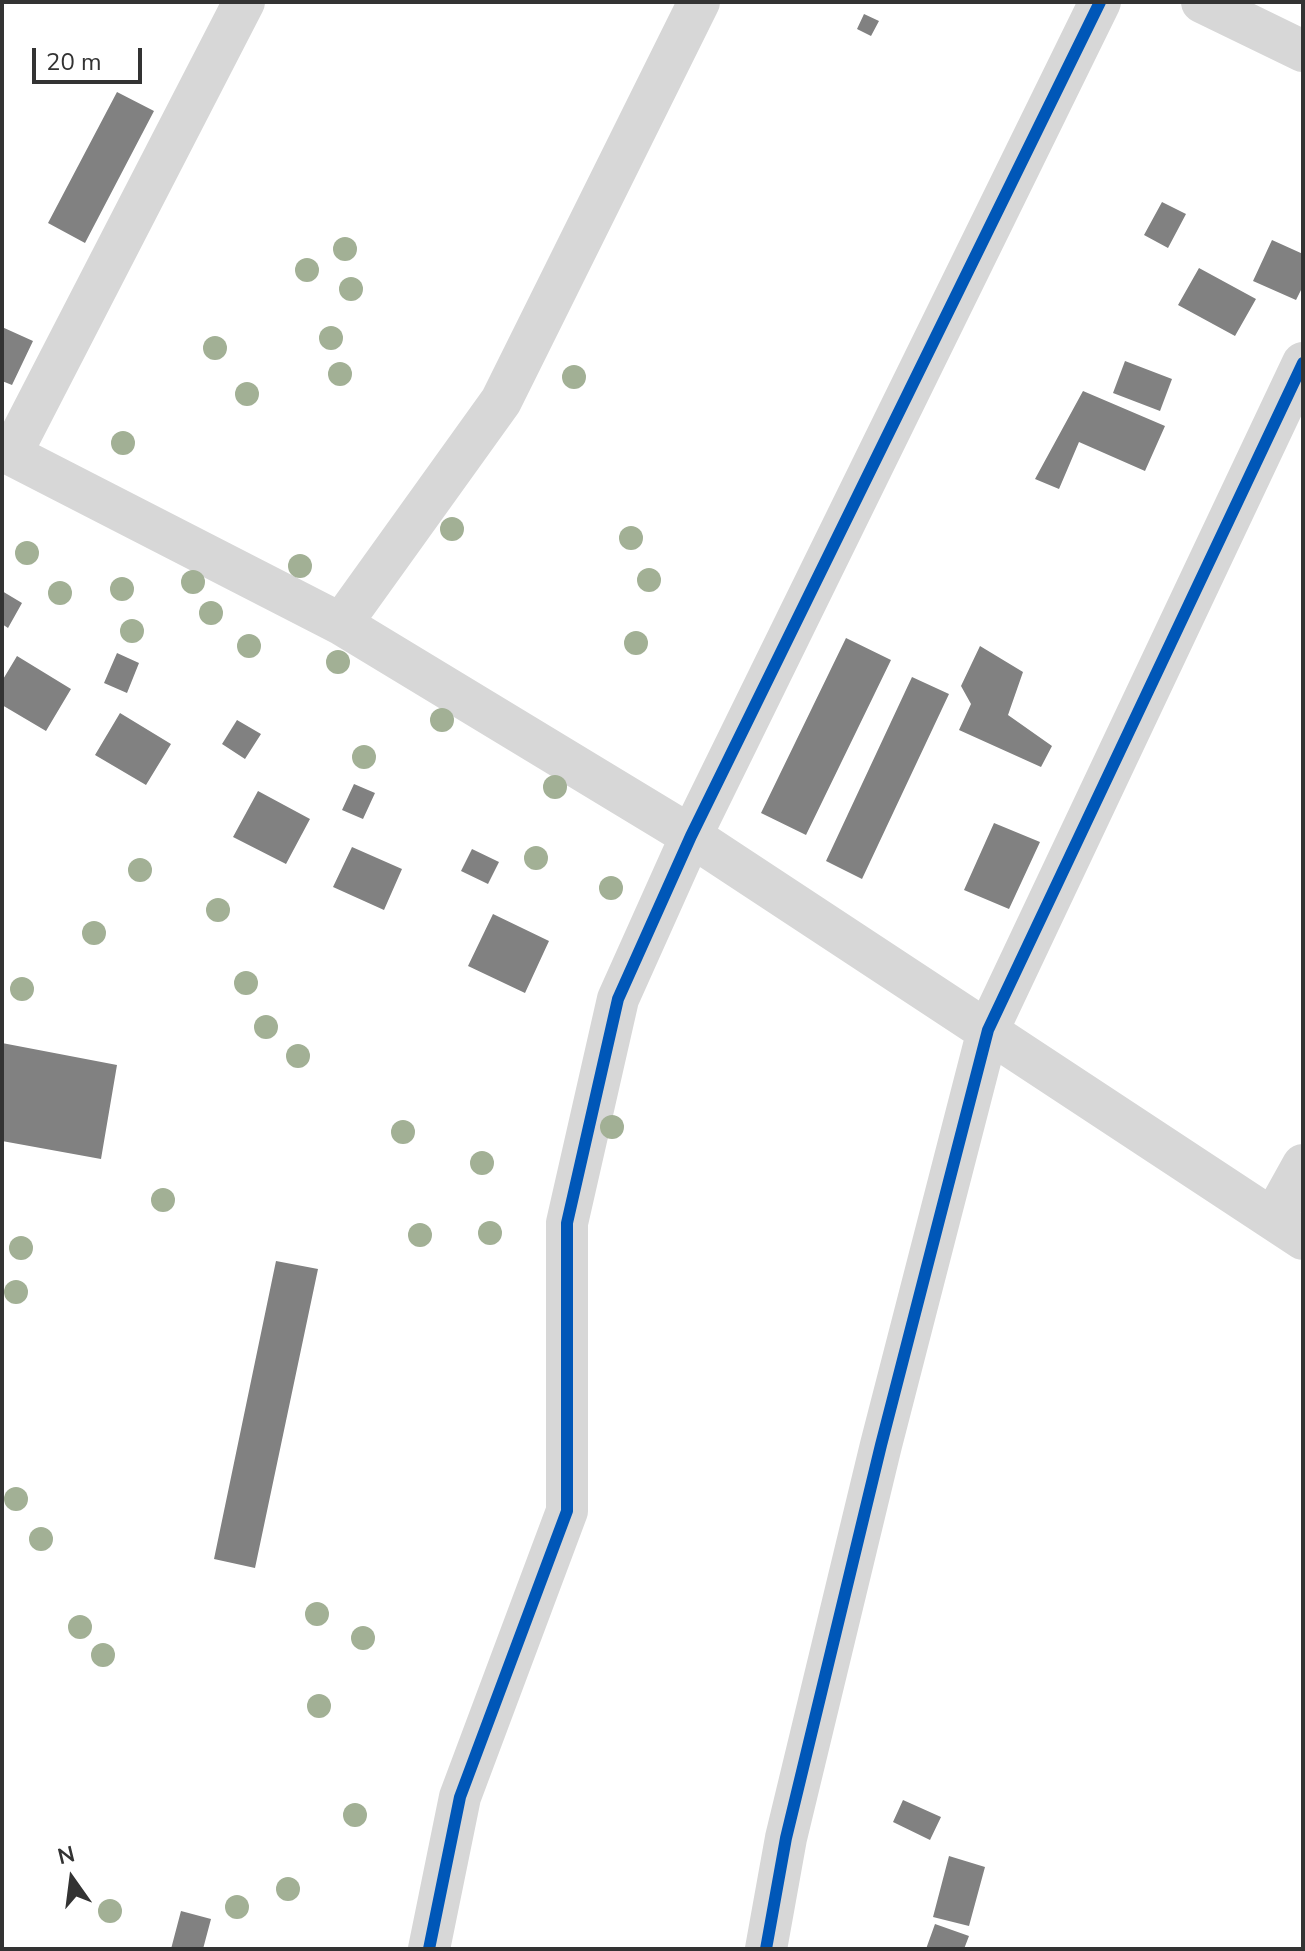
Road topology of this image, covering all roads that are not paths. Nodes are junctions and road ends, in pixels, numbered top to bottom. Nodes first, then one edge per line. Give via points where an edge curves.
1 (244, 2) edge
2 (699, 2) edge
3 (1100, 2) edge
4 (1202, 2) edge
5 (1303, 51) edge
6 (1303, 363) edge
7 (6, 452) edge
8 (341, 624) junction
9 (691, 836) junction
10 (988, 1030) junction
11 (1303, 1165) edge
12 (1288, 1229) edge
13 (429, 1949) edge
14 (766, 1949) edge

1 - 7 street
2 - 8 street via 501,401
3 - 9 street
4 - 5 street
6 - 10 street
7 - 8 street
8 - 9 street
9 - 10 street
9 - 13 street via 618,999 567,1223 567,1511 460,1797
10 - 12 street
10 - 14 street via 822,1687
11 - 12 street

